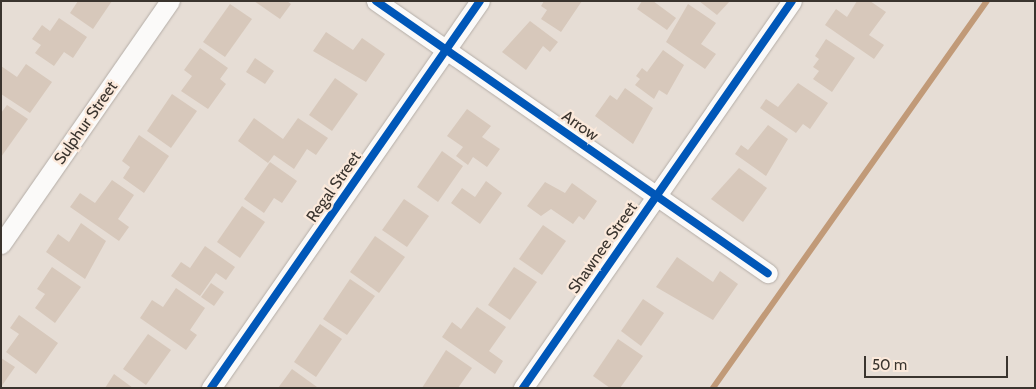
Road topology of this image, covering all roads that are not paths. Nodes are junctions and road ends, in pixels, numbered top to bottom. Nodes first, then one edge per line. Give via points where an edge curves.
1 (170, 1) edge
2 (376, 1) edge
3 (480, 1) edge
4 (792, 1) edge
5 (446, 50) junction
6 (657, 195) junction
7 (1, 244) edge
8 (768, 273) dead end
9 (211, 388) edge
10 (523, 388) edge

1 - 7 street, Sulphur Street
2 - 5 street, Arrow
3 - 5 street, Regal Street
4 - 6 street, Shawnee Street
5 - 6 street, Arrow
5 - 9 street, Regal Street
6 - 8 street, Arrow
6 - 10 street, Shawnee Street

